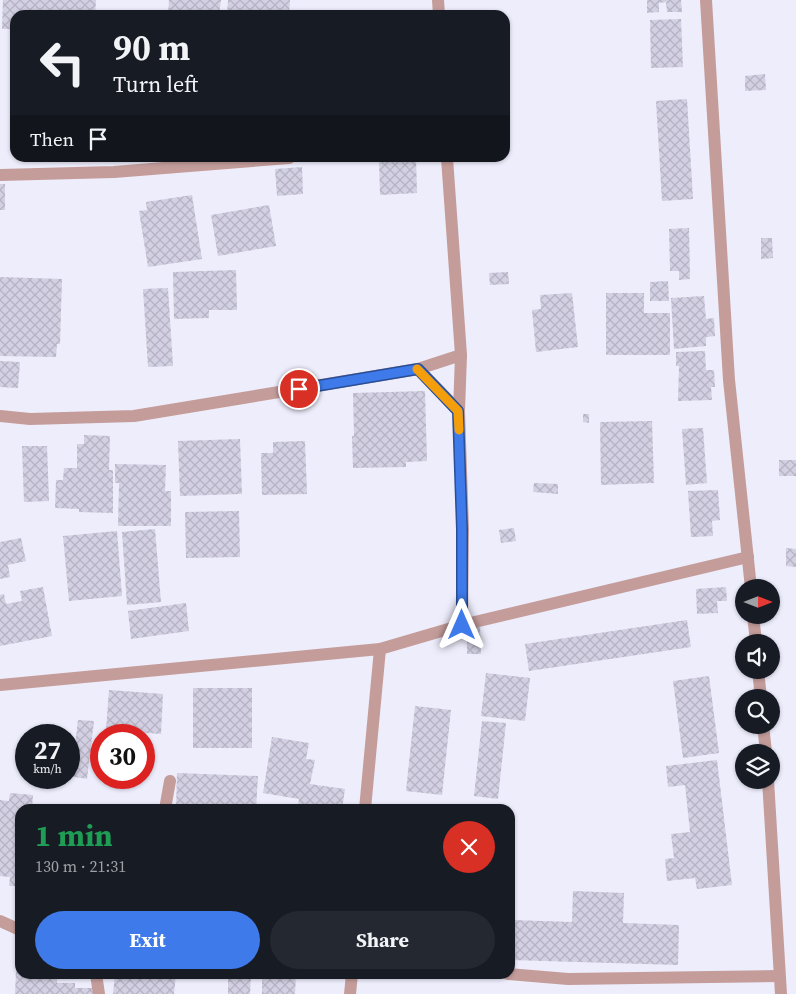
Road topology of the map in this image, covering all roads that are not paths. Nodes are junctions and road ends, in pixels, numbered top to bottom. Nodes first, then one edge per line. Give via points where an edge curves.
1 (706, 0) edge
2 (238, 162) edge
3 (447, 162) edge
4 (0, 175) edge
5 (461, 355) junction
6 (418, 369) junction
7 (458, 411) junction
8 (0, 416) edge
9 (748, 557) junction
10 (750, 579) edge
11 (462, 625) junction
12 (380, 649) junction
13 (0, 685) edge
14 (170, 781) dead end
15 (769, 789) edge
16 (166, 804) edge
17 (366, 804) edge
18 (0, 921) edge
19 (15, 928) edge
20 (515, 975) edge
21 (779, 976) junction
22 (96, 979) edge
23 (352, 979) edge
24 (98, 994) edge
25 (350, 994) edge
26 (781, 994) edge

1 - 9 street via 729,380
2 - 4 street via 114,172
3 - 5 street
5 - 6 street
5 - 7 street
6 - 7 street
6 - 8 street via 134,416 30,419
7 - 11 street
9 - 10 street
9 - 11 street
11 - 12 street
12 - 13 street
12 - 17 street
14 - 16 street
15 - 21 street
18 - 19 street
20 - 21 street via 568,979
21 - 26 street
22 - 24 street
23 - 25 street

